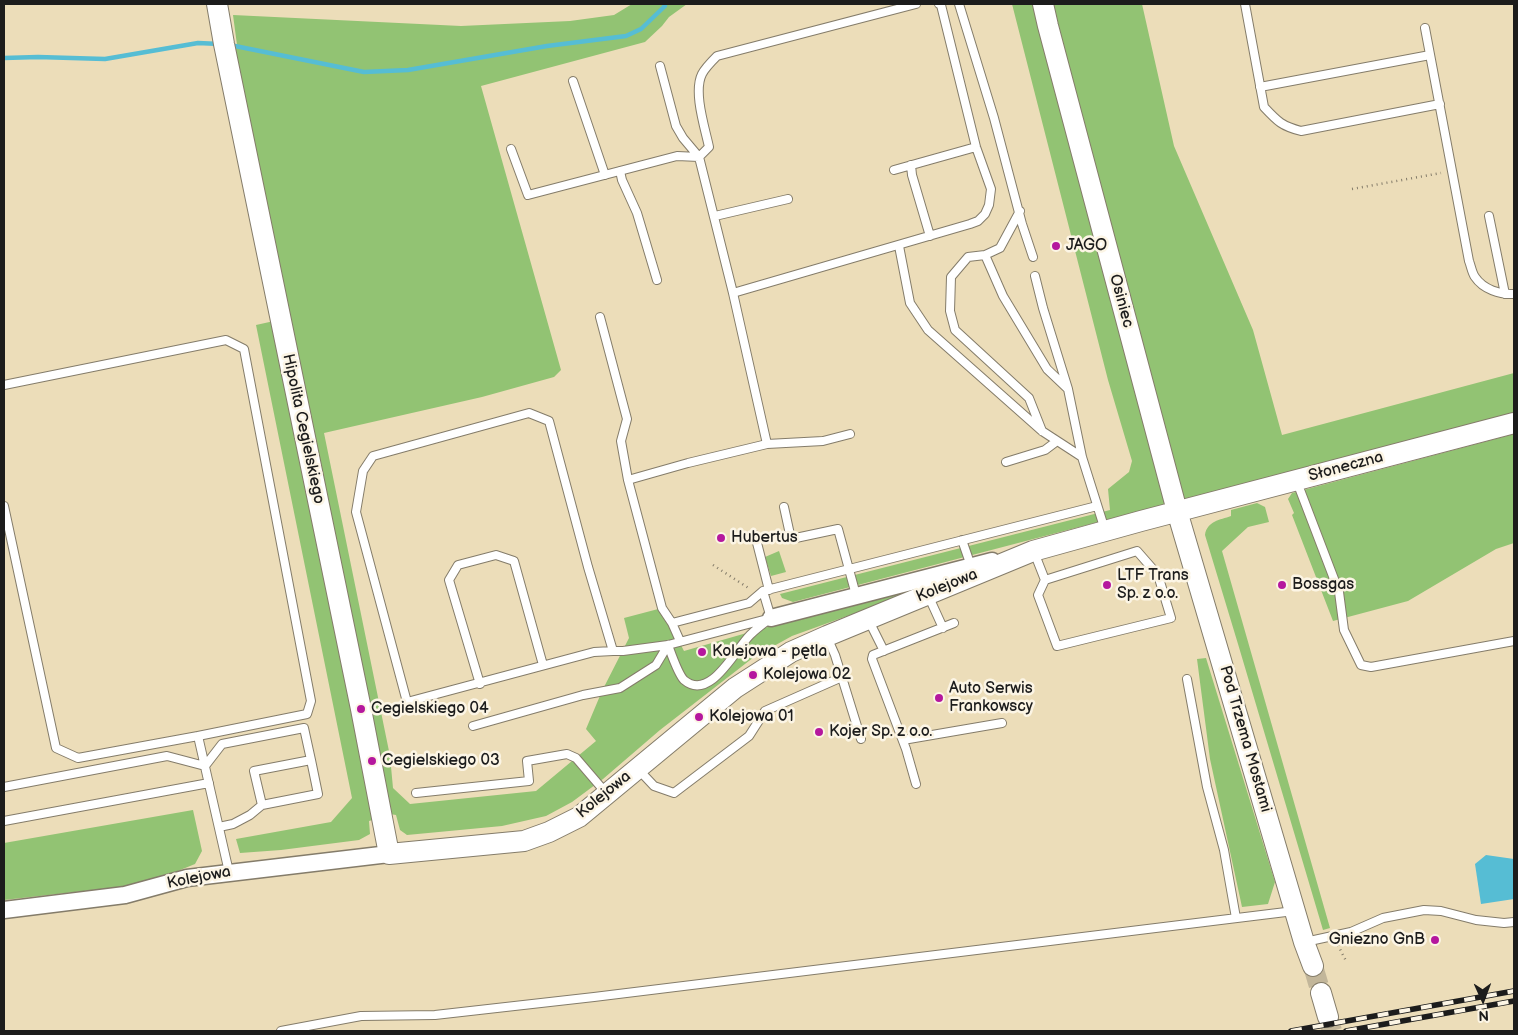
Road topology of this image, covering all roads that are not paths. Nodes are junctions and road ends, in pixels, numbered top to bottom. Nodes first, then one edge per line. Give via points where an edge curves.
1 (217, 4) edge
2 (916, 4) edge
3 (939, 4) edge
4 (959, 4) edge
5 (1044, 4) edge
6 (1245, 4) edge
7 (1425, 28) dead end
8 (1430, 55) junction
9 (660, 66) dead end
10 (573, 81) dead end
11 (1260, 87) junction
12 (1440, 104) junction
13 (976, 147) junction
14 (511, 149) dead end
15 (700, 157) junction
16 (911, 165) junction
17 (894, 170) dead end
18 (620, 171) junction
19 (606, 175) junction
20 (788, 199) dead end
21 (1020, 211) junction
22 (715, 216) junction
23 (1489, 216) dead end
24 (930, 236) junction
25 (899, 246) junction
26 (985, 255) junction
27 (1033, 256) dead end
28 (1035, 276) dead end
29 (656, 280) dead end
30 (733, 294) junction
31 (1505, 294) junction
32 (1514, 294) edge
33 (600, 317) dead end
34 (4, 385) edge
35 (1068, 389) junction
36 (1514, 423) edge
37 (1042, 432) junction
38 (850, 434) dead end
39 (1057, 442) junction
40 (767, 444) junction
41 (1082, 457) junction
42 (1006, 462) dead end
43 (628, 480) junction
44 (1296, 480) junction
45 (4, 506) edge
46 (1097, 506) junction
47 (784, 507) dead end
48 (1177, 511) junction
49 (1105, 530) junction
50 (755, 535) dead end
51 (962, 540) junction
52 (1033, 551) junction
53 (971, 566) junction
54 (849, 569) junction
55 (1045, 580) junction
56 (766, 591) junction
57 (927, 594) junction
58 (856, 595) junction
59 (771, 618) junction
60 (868, 619) junction
61 (672, 623) junction
62 (954, 623) dead end
63 (943, 628) junction
64 (827, 636) junction
65 (680, 641) junction
66 (1514, 641) edge
67 (668, 644) junction
68 (612, 651) junction
69 (884, 651) junction
70 (543, 665) junction
71 (842, 677) junction
72 (1187, 679) dead end
73 (480, 684) junction
74 (1002, 722) dead end
75 (473, 726) dead end
76 (198, 736) junction
77 (861, 740) dead end
78 (903, 740) junction
79 (311, 760) junction
80 (205, 766) junction
81 (636, 768) junction
82 (209, 783) junction
83 (916, 784) dead end
84 (4, 787) edge
85 (416, 793) dead end
86 (606, 793) junction
87 (262, 805) junction
88 (4, 821) edge
89 (219, 827) junction
90 (389, 854) junction
91 (229, 872) junction
92 (4, 910) edge
93 (1296, 911) junction
94 (1236, 918) junction
95 (1514, 922) edge
96 (1304, 942) junction
97 (1313, 966) tunnel mouth
98 (1321, 993) tunnel mouth
99 (1328, 1017) tunnel mouth
100 (281, 1031) edge

1 - 90 street, Hipolita Cegielskiego
2 - 15 lane via 717,56 702,74 699,88 709,147
3 - 13 lane
4 - 21 lane
5 - 48 street, Osiniec
6 - 11 lane
7 - 8 lane
8 - 11 lane
8 - 12 lane
9 - 15 lane via 676,126
10 - 19 lane
11 - 12 lane via 1264,107 1286,127 1301,131
12 - 31 lane via 1469,261 1475,277 1487,287
13 - 16 lane
13 - 24 lane via 991,189 985,214 978,221
14 - 19 lane via 528,195
15 - 18 lane via 677,156
15 - 22 lane
16 - 17 lane
16 - 24 lane
18 - 19 lane
18 - 29 lane via 637,212
20 - 22 lane
21 - 26 lane via 1000,248
21 - 27 lane
22 - 30 lane
23 - 31 lane
24 - 25 lane
25 - 30 lane
25 - 37 lane via 910,304 928,330
26 - 35 lane via 1003,296 1047,369
26 - 37 lane via 968,257 951,277 950,311 956,330 1030,398
28 - 35 lane
30 - 40 lane
31 - 32 lane
33 - 43 lane via 627,420 621,442
34 - 76 lane via 226,340 244,349 310,701 307,714
35 - 41 lane
36 - 44 street, Słoneczna
37 - 39 lane
38 - 40 lane via 823,441
39 - 41 lane
39 - 42 lane via 1044,450
40 - 43 lane
41 - 46 lane
43 - 61 lane via 662,608
44 - 48 street, Słoneczna
44 - 66 lane via 1339,592 1344,630 1361,665 1371,667
45 - 76 lane via 56,748 78,758
46 - 49 lane
46 - 51 lane
47 - 54 lane via 791,539 838,529
48 - 49 street, Kolejowa
48 - 93 street, Pod Trzema Mostami
49 - 52 street, Kolejowa
50 - 56 lane
51 - 53 lane
51 - 54 lane
52 - 53 street, Kolejowa
52 - 55 lane
52 - 57 street, Kolejowa
53 - 58 street, Kolejowa
54 - 56 lane
54 - 58 lane
55 - 55 lane via 1137,551 1158,575 1171,618 1057,646 1038,595
56 - 59 lane
56 - 61 lane via 749,603
57 - 60 street, Kolejowa
57 - 63 lane
58 - 59 street, Kolejowa
59 - 65 lane, Kolejowa
59 - 67 lane, Kolejowa via 750,635 713,679 704,685 694,685 683,679
60 - 64 street, Kolejowa
60 - 69 lane
61 - 65 lane
62 - 63 lane
63 - 69 lane
64 - 71 lane
64 - 81 street, Kolejowa via 791,652 735,688
65 - 67 lane, Kolejowa
67 - 68 lane
67 - 75 lane via 656,665 620,688
68 - 70 lane via 594,652
68 - 73 lane via 549,421 529,413 373,456 363,471 356,512 407,702
69 - 78 lane via 873,655 872,660
70 - 73 lane
70 - 73 lane via 514,561 496,555 458,565 449,580
71 - 77 lane
71 - 81 lane via 765,711 749,736 674,793 654,786
72 - 94 lane
74 - 78 lane
76 - 80 lane
78 - 83 lane
79 - 80 lane via 304,728 222,744
79 - 87 lane via 318,794
79 - 87 lane via 254,772
80 - 82 lane
80 - 84 lane via 168,756
81 - 86 street, Kolejowa
82 - 88 lane
82 - 89 lane
85 - 86 lane via 529,782 527,761 567,754 576,758
86 - 90 street, Kolejowa via 579,817 524,841
87 - 89 lane via 233,824
89 - 91 lane
90 - 91 street, Kolejowa
91 - 92 street, Kolejowa via 187,878 125,895
93 - 94 lane
93 - 96 street, Pod Trzema Mostami
94 - 100 lane via 435,1015 361,1016
95 - 96 lane via 1476,920 1424,910 1383,918 1351,932
96 - 97 street, Pod Trzema Mostami
98 - 99 street

